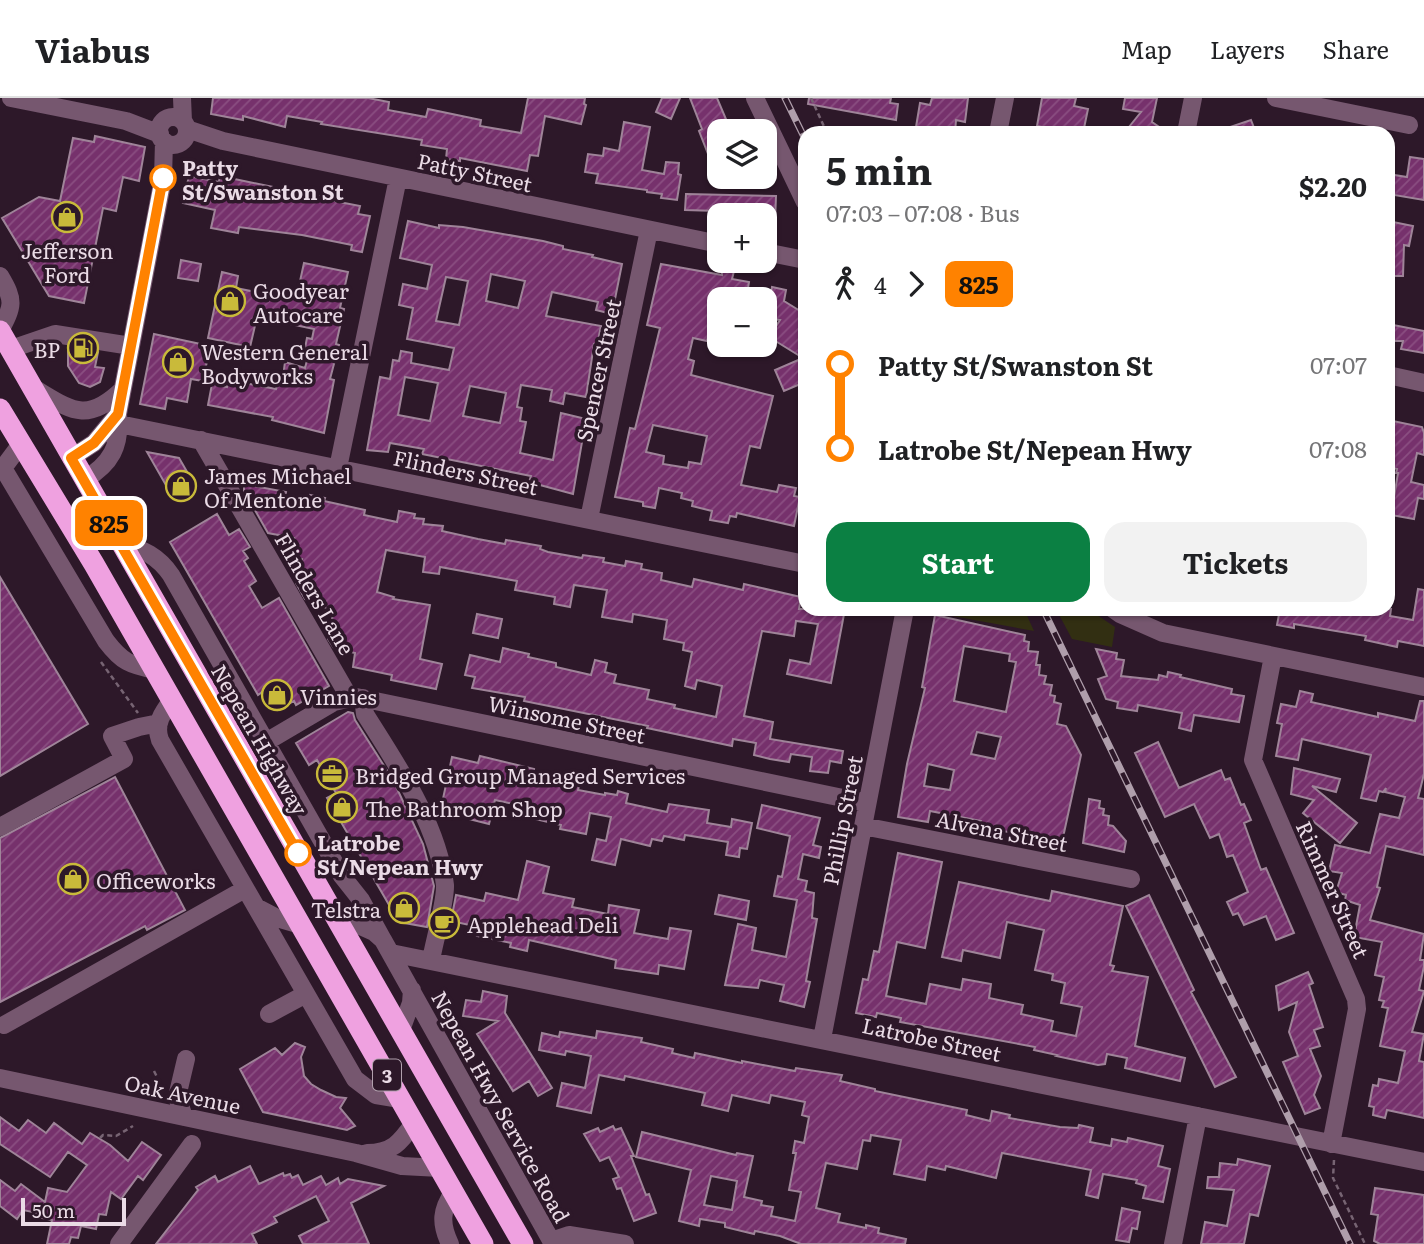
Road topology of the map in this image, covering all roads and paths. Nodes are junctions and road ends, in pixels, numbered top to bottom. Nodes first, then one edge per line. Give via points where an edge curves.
1 (11, 98) edge
2 (179, 98) edge
3 (755, 98) edge
4 (811, 98) edge
5 (1005, 98) edge
6 (1193, 98) edge
7 (1276, 98) edge
8 (1409, 125) dead end
9 (824, 126) edge
10 (999, 126) edge
11 (1187, 126) edge
12 (173, 131) junction
13 (398, 178) junction
14 (798, 187) edge
15 (649, 230) junction
16 (707, 242) edge
17 (777, 255) edge
18 (798, 259) edge
19 (0, 276) edge
20 (5, 340) edge
21 (131, 346) junction
22 (1395, 377) edge
23 (1424, 383) edge
24 (32, 387) junction
25 (123, 388) junction
26 (0, 409) edge
27 (118, 419) junction
28 (201, 440) junction
29 (11, 448) edge
30 (71, 458) junction
31 (338, 468) junction
32 (84, 480) junction
33 (48, 489) junction
34 (589, 519) junction
35 (122, 544) junction
36 (798, 563) edge
37 (904, 616) edge
38 (1125, 616) edge
39 (1273, 656) junction
40 (155, 670) junction
41 (1424, 687) edge
42 (356, 698) junction
43 (172, 700) junction
44 (159, 723) junction
45 (227, 729) junction
46 (267, 742) junction
47 (198, 746) junction
48 (867, 803) junction
49 (863, 826) junction
50 (0, 827) edge
51 (1131, 879) dead end
52 (245, 889) junction
53 (255, 906) junction
54 (334, 914) junction
55 (301, 925) junction
56 (387, 947) junction
57 (431, 960) junction
58 (411, 988) junction
59 (306, 994) junction
60 (269, 1014) dead end
61 (4, 1025) dead end
62 (401, 1030) junction
63 (822, 1039) junction
64 (186, 1059) dead end
65 (153, 1071) dead end
66 (0, 1078) edge
67 (166, 1095) dead end
68 (400, 1099) junction
69 (1198, 1116) junction
70 (184, 1117) junction
71 (414, 1123) junction
72 (133, 1126) dead end
73 (100, 1138) dead end
74 (192, 1144) dead end
75 (1331, 1144) junction
76 (356, 1153) junction
77 (1424, 1162) edge
78 (440, 1168) junction
79 (449, 1198) junction
80 (503, 1208) junction
81 (473, 1225) junction
82 (552, 1242) edge
83 (119, 1244) edge
84 (450, 1244) edge
85 (483, 1244) edge
86 (523, 1244) edge
87 (625, 1244) edge
88 (1173, 1244) edge
89 (1365, 1244) edge

1 - 12 street, Patty Street
2 - 12 street
3 - 14 street
4 - 9 path
5 - 10 street
6 - 11 street
7 - 8 street
12 - 13 street, Patty Street
12 - 21 street
13 - 15 street, Patty Street
13 - 31 street
15 - 16 street, Patty Street
15 - 34 street, Spencer Street
17 - 18 street
19 - 20 street via 12,303
20 - 21 street via 55,334
20 - 24 highway, Nepean Highway / 3
21 - 25 street
22 - 23 street
24 - 25 street via 79,411 103,406
24 - 30 highway, Nepean Highway / 3
25 - 27 street
26 - 29 highway, 3
27 - 28 street, Flinders Street
27 - 30 street
27 - 32 street via 114,453 105,466
28 - 31 street, Flinders Street
28 - 42 street, Flinders Lane
29 - 33 highway, 3
29 - 40 street via 3,468 106,641 130,664
30 - 32 highway, Nepean Highway / 3
30 - 33 highway
31 - 34 street, Flinders Street
32 - 33 highway
32 - 35 highway, Nepean Highway / 3
33 - 40 highway, 3
34 - 36 street, Flinders Street
35 - 45 highway, Nepean Highway / 3
35 - 46 street, Nepean Hwy Service Road via 144,550 165,566
37 - 48 street, Phillip Street
38 - 39 street via 1163,632
39 - 41 street
39 - 75 street, Rimmer Street via 1253,760 1356,999
40 - 43 highway, 3
42 - 46 street via 334,702
42 - 48 street, Winsome Street
42 - 57 street, Flinders Lane via 427,819 445,887
43 - 44 street
43 - 47 highway, 3
44 - 50 street via 112,736 124,759
44 - 52 street via 160,740
45 - 47 highway
45 - 54 highway, Nepean Highway / 3
46 - 56 street, Nepean Hwy Service Road
47 - 55 highway, 3
48 - 49 street, Phillip Street
49 - 51 street, Alvena Street
49 - 63 street, Phillip Street
52 - 53 street
52 - 61 street
53 - 55 street
53 - 59 street
54 - 56 street, Latrobe Street via 374,932
54 - 62 highway, Nepean Highway / 3
55 - 68 highway, 3
56 - 57 street, Latrobe Street via 397,956
56 - 58 street, Nepean Hwy Service Road
57 - 58 street via 413,968
57 - 63 street, Latrobe Street
58 - 62 street, Nepean Hwy Service Road
58 - 82 street, Nepean Hwy Service Road
59 - 60 street
59 - 68 street via 355,1079 376,1094
62 - 80 highway, Nepean Highway / 3
63 - 69 street, Latrobe Street
64 - 70 street via 177,1097
65 - 67 path
66 - 70 street, Oak Avenue
68 - 71 highway, 3
69 - 75 street, Latrobe Street
69 - 88 street
70 - 76 street, Oak Avenue
71 - 76 street, Oak Avenue via 396,1146 383,1153
71 - 78 highway, 3
72 - 73 path via 116,1136
74 - 83 street
75 - 77 street, Latrobe Street
75 - 89 path via 1335,1153 1332,1178
76 - 78 street, Oak Avenue via 402,1166
78 - 79 highway, 3
79 - 81 highway, 3
79 - 84 street via 442,1220
80 - 81 highway
80 - 86 highway, Nepean Highway / 3
81 - 85 highway, 3
82 - 87 street via 569,1235

